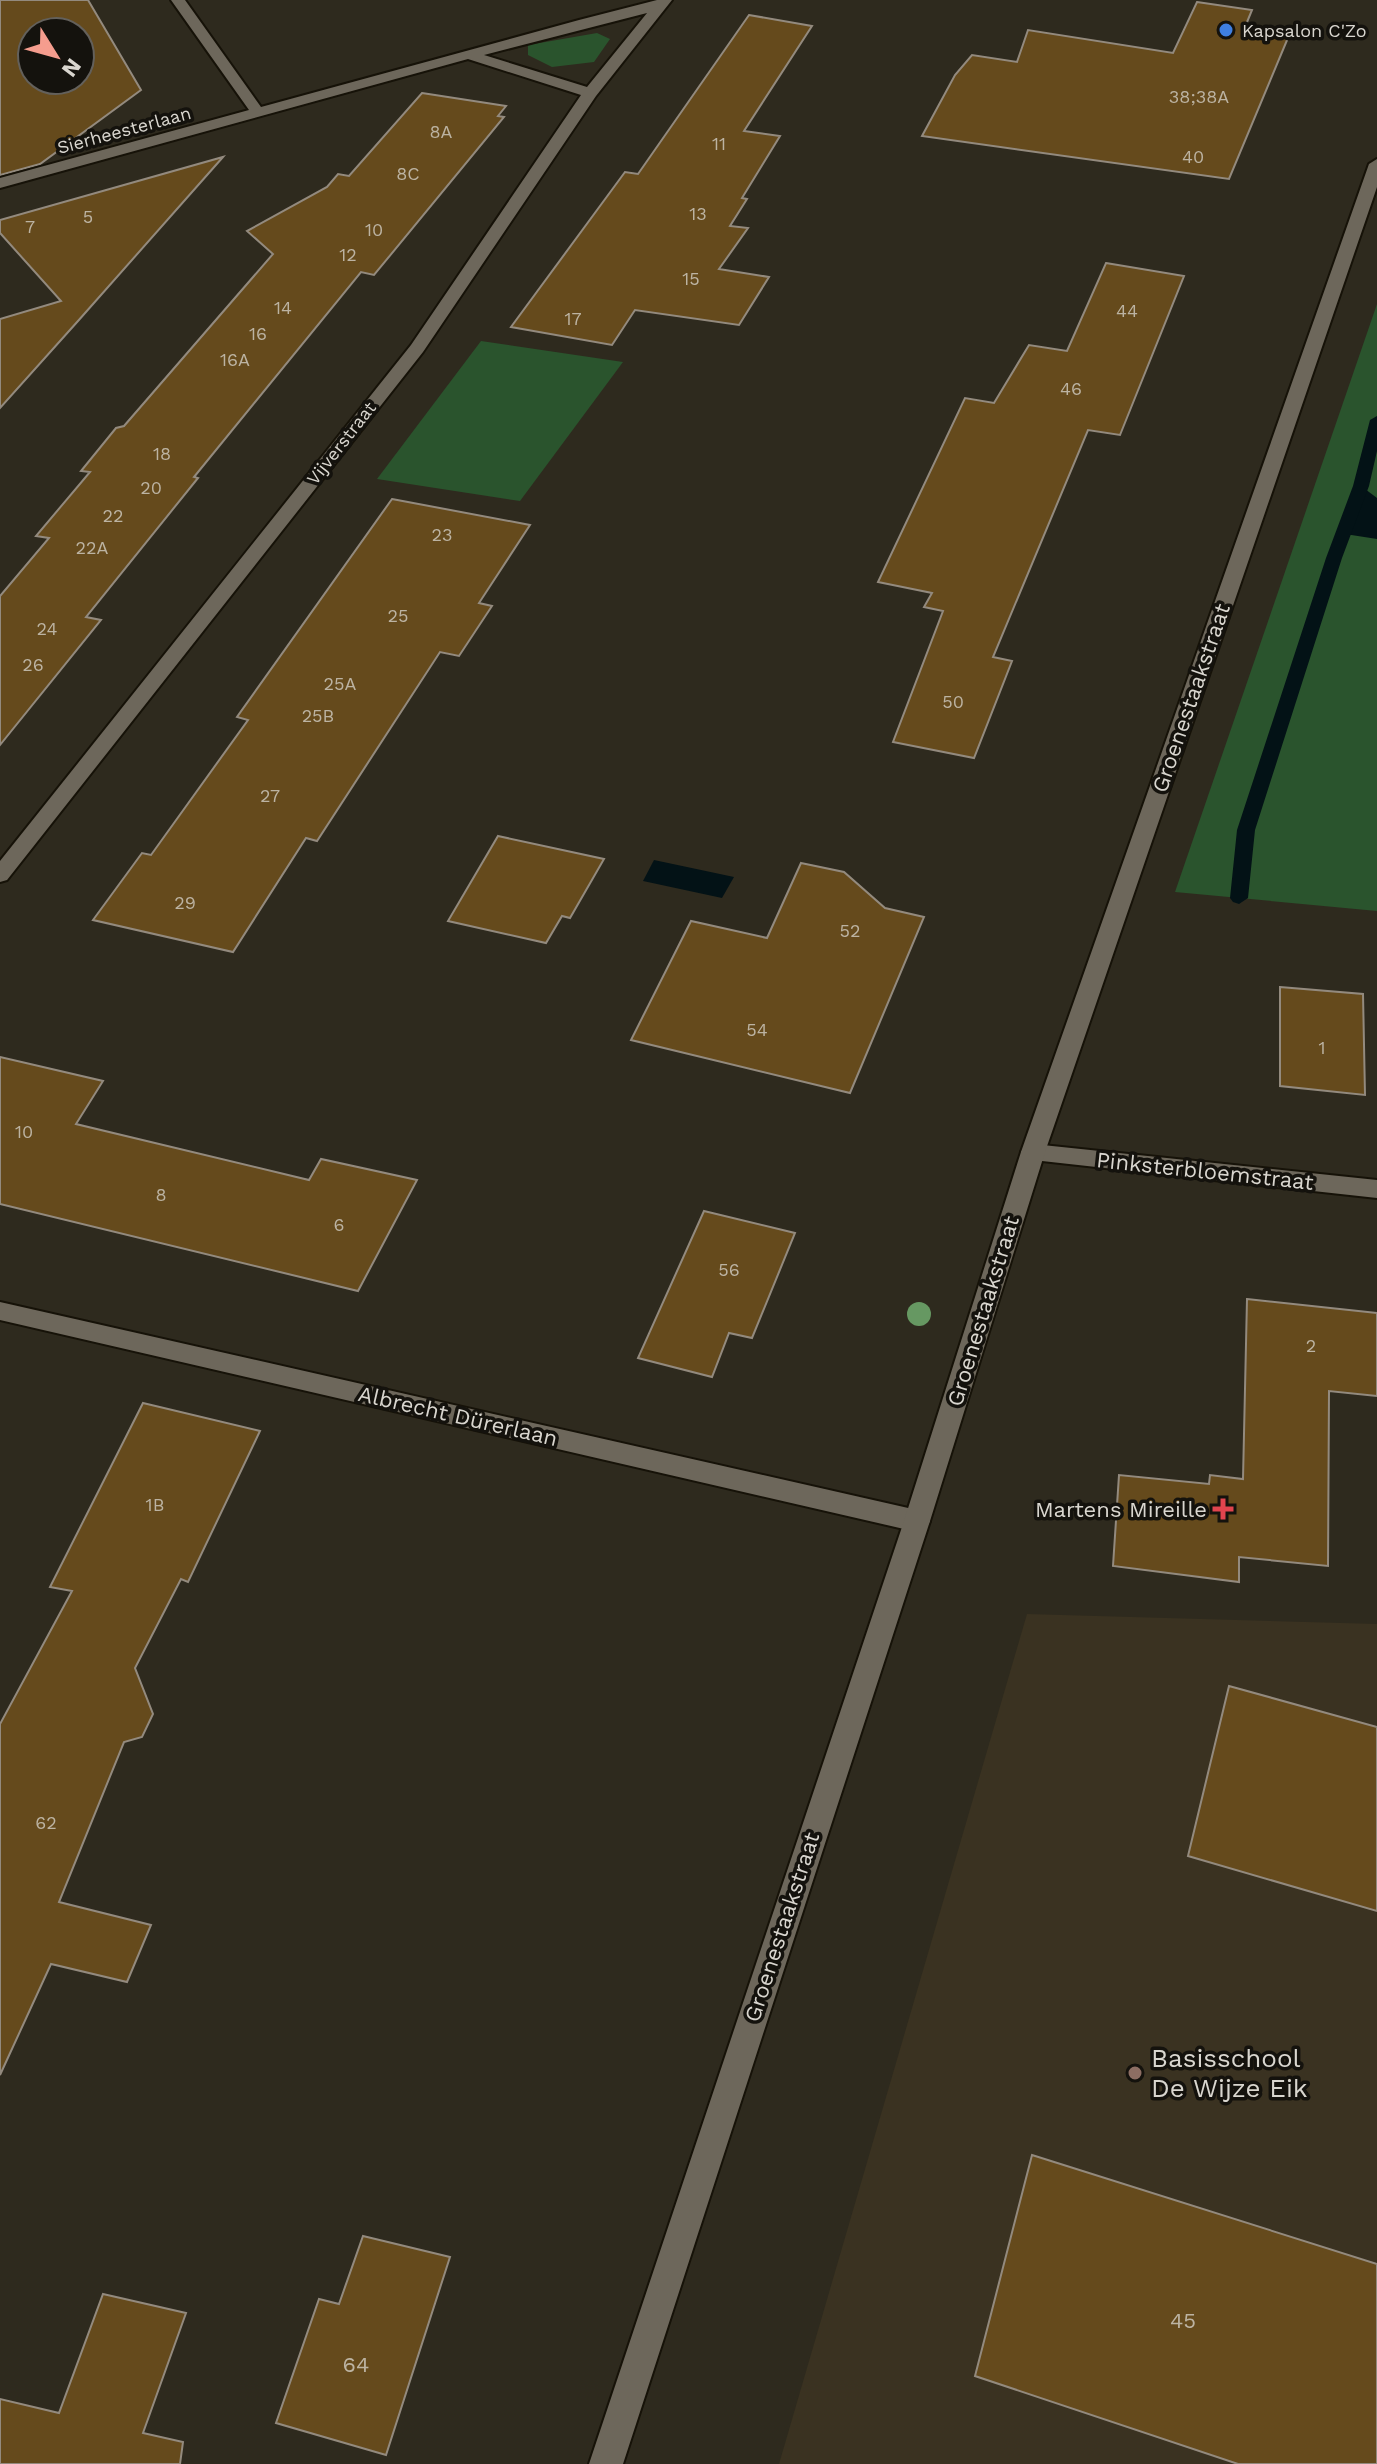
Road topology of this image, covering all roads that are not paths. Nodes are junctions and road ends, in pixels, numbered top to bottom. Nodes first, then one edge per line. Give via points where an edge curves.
1 (178, 0) edge
2 (663, 3) edge
3 (470, 55) junction
4 (590, 93) junction
5 (259, 114) junction
6 (1377, 164) edge
7 (0, 183) edge
8 (0, 875) edge
9 (1033, 1152) junction
10 (1377, 1189) edge
11 (0, 1311) edge
12 (917, 1521) junction
13 (606, 2464) edge

1 - 5 street
2 - 3 street, Sierheesterlaan
2 - 4 street, Vijverstraat
3 - 4 street
3 - 5 street, Sierheesterlaan
4 - 8 street, Vijverstraat via 417,348
5 - 7 street, Sierheesterlaan
6 - 9 street, Groenestaakstraat
9 - 10 street, Pinksterbloemstraat
9 - 12 street, Groenestaakstraat
11 - 12 street, Albrecht Dürerlaan
12 - 13 street, Groenestaakstraat

